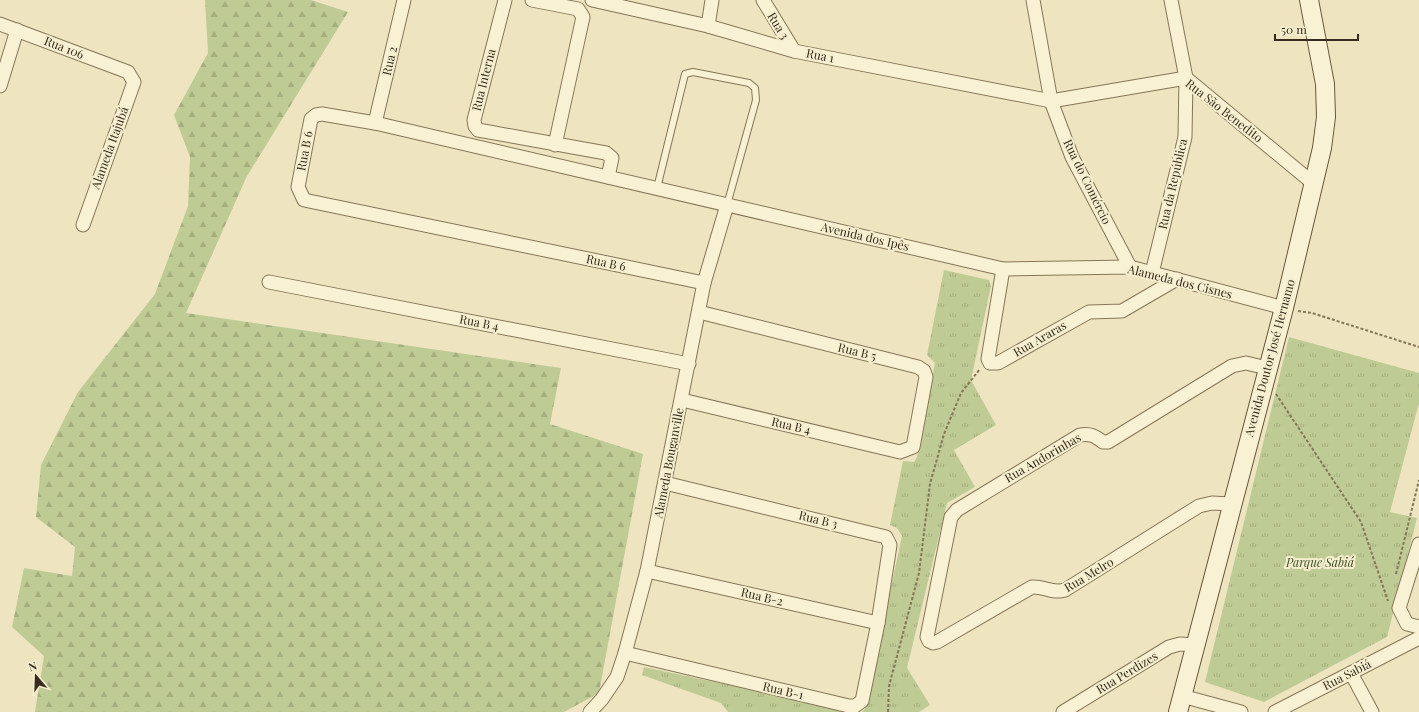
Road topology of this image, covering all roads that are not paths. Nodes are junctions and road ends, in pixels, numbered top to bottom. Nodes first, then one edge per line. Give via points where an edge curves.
1 (404, 0) edge
2 (505, 0) edge
3 (532, 0) edge
4 (592, 0) edge
5 (712, 0) edge
6 (763, 0) edge
7 (1033, 0) edge
8 (1170, 0) edge
9 (1310, 0) edge
10 (0, 24) edge
11 (708, 26) junction
12 (17, 30) junction
13 (794, 51) junction
14 (128, 72) joint
15 (1186, 78) junction
16 (0, 86) edge
17 (1050, 101) junction
18 (375, 123) junction
19 (555, 145) junction
20 (608, 177) junction
21 (1314, 184) junction
22 (657, 188) junction
23 (727, 205) junction
24 (83, 225) dead end
25 (1130, 267) junction
26 (1003, 269) junction
27 (1152, 273) junction
28 (1177, 280) junction
29 (269, 282) dead end
30 (704, 283) junction
31 (1284, 308) junction
32 (700, 312) junction
33 (689, 364) junction
34 (1266, 373) junction
35 (682, 400) junction
36 (900, 452) joint
37 (665, 483) junction
38 (1231, 504) junction
39 (1419, 544) edge
40 (647, 571) junction
41 (878, 623) junction
42 (1419, 627) edge
43 (927, 637) joint
44 (1419, 638) edge
45 (1195, 645) junction
46 (625, 653) junction
47 (1351, 673) junction
48 (1180, 704) edge
49 (590, 712) edge
50 (1063, 712) edge
51 (1241, 712) edge
52 (1275, 712) edge
53 (1372, 712) edge

1 - 18 street, Rua 2
2 - 19 street, Rua Interna via 474,120 475,126 478,130
3 - 19 street via 578,9 583,17
4 - 11 street, Rua 1
5 - 11 street
6 - 13 street, Rua 3
7 - 17 street, Rua do Comércio
8 - 15 street, Rua da República
9 - 21 street, Avenida Doutor José Hernamo via 1325,84 1325,125
10 - 12 street, Rua 106
11 - 13 street, Rua 1
12 - 14 street, Rua 106
12 - 16 street
13 - 17 street, Rua 1
14 - 24 street, Alameda Itajubá via 134,82
15 - 17 street, Rua São Benedito
15 - 21 street, Rua São Benedito
15 - 27 street, Rua da República via 1185,137
17 - 25 street, Rua do Comércio via 1072,157
18 - 20 street, Rua B 6
18 - 30 street, Rua B 6 via 322,114 311,119 298,187 304,200
19 - 20 street, Rua Interna via 610,155 612,160
20 - 22 street, Rua B 6
21 - 31 street, Avenida Doutor José Hernamo
22 - 23 street, Rua B 6
22 - 23 lane via 685,74 693,72 749,83 754,88 756,100
23 - 26 street, Avenida dos Ipês
23 - 30 street, Alameda Bouganville
25 - 26 street, Alameda dos Cisnes
25 - 27 street, Alameda dos Cisnes
26 - 28 street, Rua Araras via 988,359 990,363 998,363 1089,312 1122,311
27 - 28 street, Alameda dos Cisnes
28 - 31 street, Alameda dos Cisnes
29 - 33 street, Rua B 4
30 - 32 street, Alameda Bouganville
31 - 34 street, Avenida Doutor José Hernamo
32 - 33 street, Alameda Bouganville
32 - 36 street, Rua B 5 via 918,367 924,371 926,377 913,447
33 - 35 street, Alameda Bouganville
34 - 38 street, Avenida Doutor José Hernamo
34 - 43 street, Rua Andorinhas via 1246,363 1232,366 1108,442 1103,442 1093,435 1080,435 957,510 951,517
35 - 36 street, Rua B 4
35 - 37 street, Alameda Bouganville
37 - 40 street, Alameda Bouganville
37 - 41 street, Rua B 3 via 886,537 890,545
38 - 43 street, Rua Melro via 1212,503 1199,506 1065,590 1054,593 1032,587 937,642 933,643
38 - 45 street, Avenida Doutor José Hernamo
39 - 42 street via 1399,608 1407,624
40 - 41 street, Rua B-2
40 - 46 street, Alameda Bouganville
41 - 46 street, Rua B-1 via 862,701 855,706
44 - 47 street, Rua Sabiá
45 - 48 street, Avenida Doutor José Hernamo
45 - 50 street, Rua Perdizes via 1180,644 1169,648
46 - 49 street, Alameda Bouganville via 617,677
47 - 52 street, Rua Sabiá
47 - 53 street
48 - 51 street

